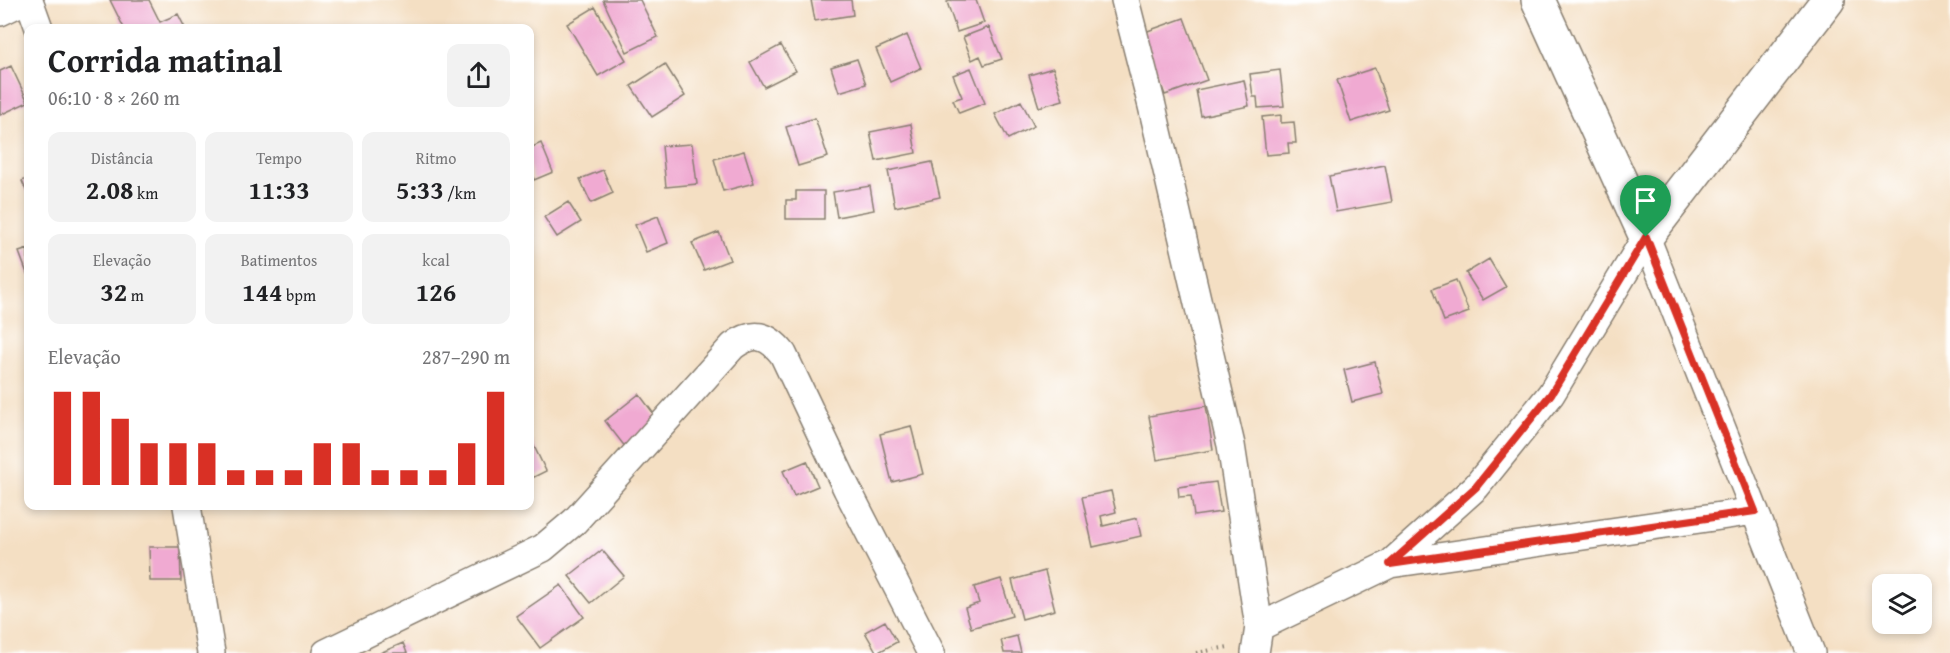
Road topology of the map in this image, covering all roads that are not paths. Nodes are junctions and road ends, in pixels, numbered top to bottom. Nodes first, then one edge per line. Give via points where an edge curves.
1 (27, 0) edge
2 (1125, 0) edge
3 (1538, 0) edge
4 (1828, 0) edge
5 (0, 12) edge
6 (37, 24) edge
7 (1646, 237) junction
8 (188, 510) edge
9 (1755, 511) junction
10 (1390, 564) junction
11 (1259, 627) junction
12 (211, 653) edge
13 (326, 653) edge
14 (931, 653) edge
15 (1256, 653) edge
16 (1811, 653) edge

1 - 5 street
1 - 6 street
2 - 11 street via 1231,445
3 - 7 street
4 - 7 street
7 - 9 street
7 - 10 street via 1551,394 1476,487
8 - 12 street
9 - 10 street
9 - 16 street
10 - 11 street
11 - 15 street
13 - 14 street via 543,548 575,521 733,346 744,338 758,336 772,341 783,354

